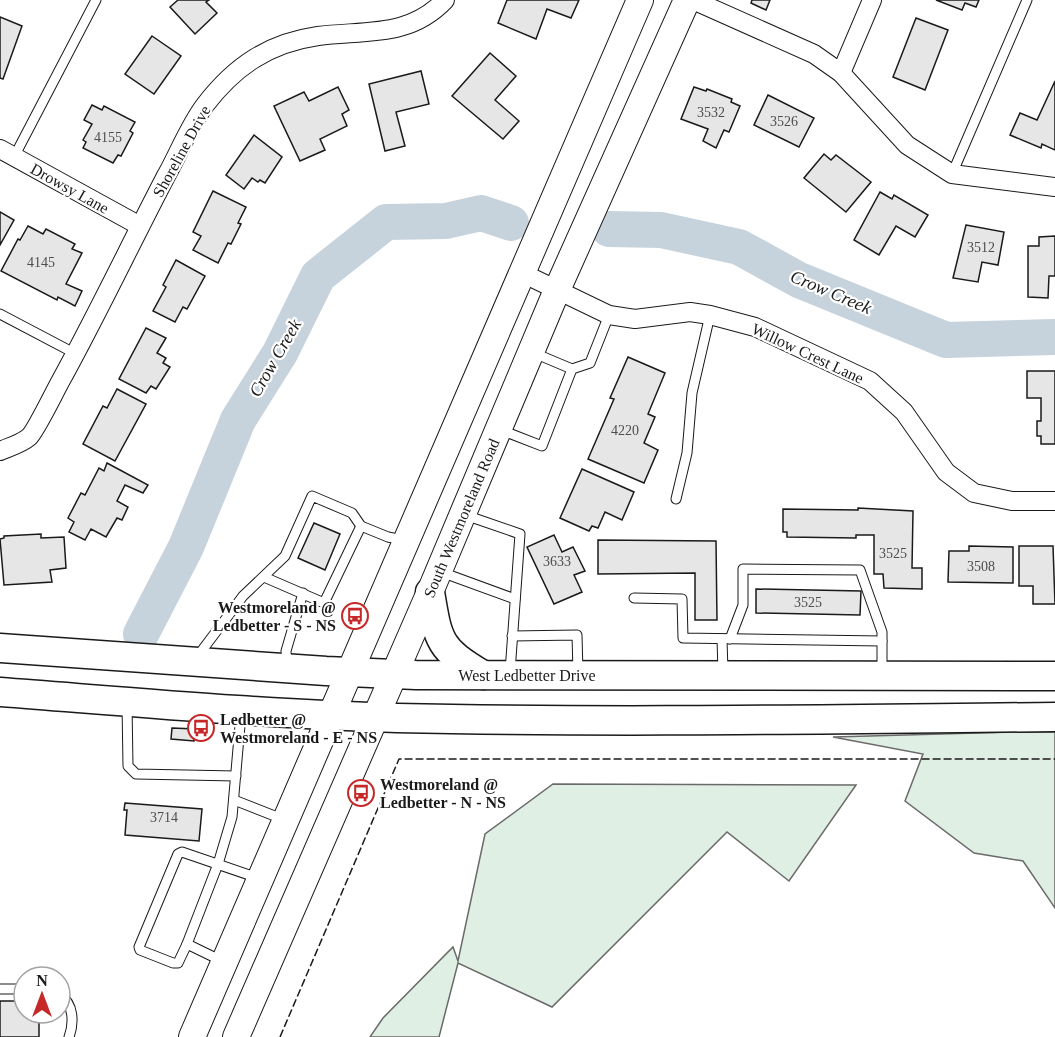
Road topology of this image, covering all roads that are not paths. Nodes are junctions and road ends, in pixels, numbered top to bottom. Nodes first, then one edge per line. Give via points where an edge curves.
1 (96, 0) edge
2 (445, 0) edge
3 (640, 0) edge
4 (687, 0) edge
5 (693, 0) edge
6 (872, 0) edge
7 (1028, 0) edge
8 (841, 73) junction
9 (7, 153) edge
10 (952, 174) junction
11 (1055, 187) edge
12 (140, 226) junction
13 (522, 273) junction
14 (557, 290) junction
15 (0, 314) edge
16 (609, 315) junction
17 (710, 315) junction
18 (532, 352) junction
19 (76, 354) junction
20 (572, 369) junction
21 (499, 430) junction
22 (0, 452) edge
23 (676, 499) dead end
24 (1055, 501) edge
25 (463, 514) junction
26 (361, 526) junction
27 (405, 541) junction
28 (264, 577) junction
29 (434, 582) junction
30 (303, 593) junction
31 (634, 598) dead end
32 (515, 600) junction
33 (512, 636) junction
34 (726, 639) junction
35 (882, 641) junction
36 (0, 648) edge
37 (194, 662) junction
38 (288, 669) junction
39 (351, 673) junction
40 (393, 674) junction
41 (496, 675) junction
42 (578, 675) junction
43 (724, 676) junction
44 (882, 676) junction
45 (1055, 676) edge
46 (0, 692) edge
47 (127, 702) junction
48 (242, 710) junction
49 (333, 715) junction
50 (375, 717) junction
51 (1055, 717) edge
52 (724, 720) junction
53 (236, 776) junction
54 (234, 800) junction
55 (286, 820) junction
56 (218, 864) junction
57 (260, 879) junction
58 (187, 944) junction
59 (225, 962) junction
60 (192, 1037) edge
61 (236, 1037) edge

1 - 9 lane
2 - 12 street, Shoreline Drive via 411,24 379,33 318,36 286,43 253,58 227,77 204,107
3 - 13 main road
4 - 14 main road, South Westmoreland Road
5 - 8 street via 814,54
6 - 8 street
7 - 10 lane
8 - 10 street via 907,145
9 - 12 street, Drowsy Lane
10 - 11 street
12 - 19 street, Shoreline Drive
13 - 14 street, Willow Crest Lane
13 - 27 main road
14 - 16 street, Willow Crest Lane
14 - 18 main road, South Westmoreland Road
15 - 19 lane
16 - 17 street, Willow Crest Lane via 635,320 690,312
16 - 20 lane via 590,363
17 - 23 lane via 692,393 687,453
17 - 24 street, Willow Crest Lane via 755,327 870,381 904,412 946,472 974,493 1012,501
18 - 20 lane
18 - 21 main road, South Westmoreland Road
19 - 22 street, Shoreline Drive via 29,437
20 - 21 lane via 542,446
21 - 25 main road, South Westmoreland Road
25 - 29 main road, South Westmoreland Road
25 - 32 lane via 520,534
26 - 27 lane
26 - 28 lane via 352,513 312,496 285,556
26 - 30 lane via 324,603
27 - 39 main road
28 - 30 lane
28 - 37 lane via 243,596
29 - 32 lane
29 - 40 main road, South Westmoreland Road
29 - 41 main road via 438,632 444,645 456,660
30 - 38 lane via 286,651
31 - 34 lane via 682,600 683,638
32 - 33 lane
33 - 41 lane
33 - 42 lane via 577,635
34 - 35 lane
34 - 35 lane via 743,604 743,569 860,570
34 - 43 lane
35 - 44 lane
36 - 37 main road, West Ledbetter Drive
37 - 38 main road, West Ledbetter Drive
38 - 39 main road, West Ledbetter Drive
39 - 40 main road, West Ledbetter Drive
39 - 49 main road
40 - 41 main road, West Ledbetter Drive
40 - 50 main road, South Westmoreland Road
41 - 42 main road, West Ledbetter Drive
42 - 43 main road, West Ledbetter Drive
43 - 44 main road, West Ledbetter Drive
43 - 52 main road
44 - 45 main road, West Ledbetter Drive
46 - 47 main road
47 - 48 main road
47 - 53 lane via 130,771
48 - 49 main road
48 - 53 lane
49 - 50 main road
49 - 55 main road
50 - 52 main road
50 - 61 main road, South Westmoreland Road
51 - 52 main road
53 - 54 lane
54 - 55 lane
54 - 56 lane
55 - 57 main road
56 - 57 lane
56 - 58 lane
56 - 58 lane via 178,854 139,947 178,963
57 - 59 main road
58 - 59 lane
59 - 60 main road

